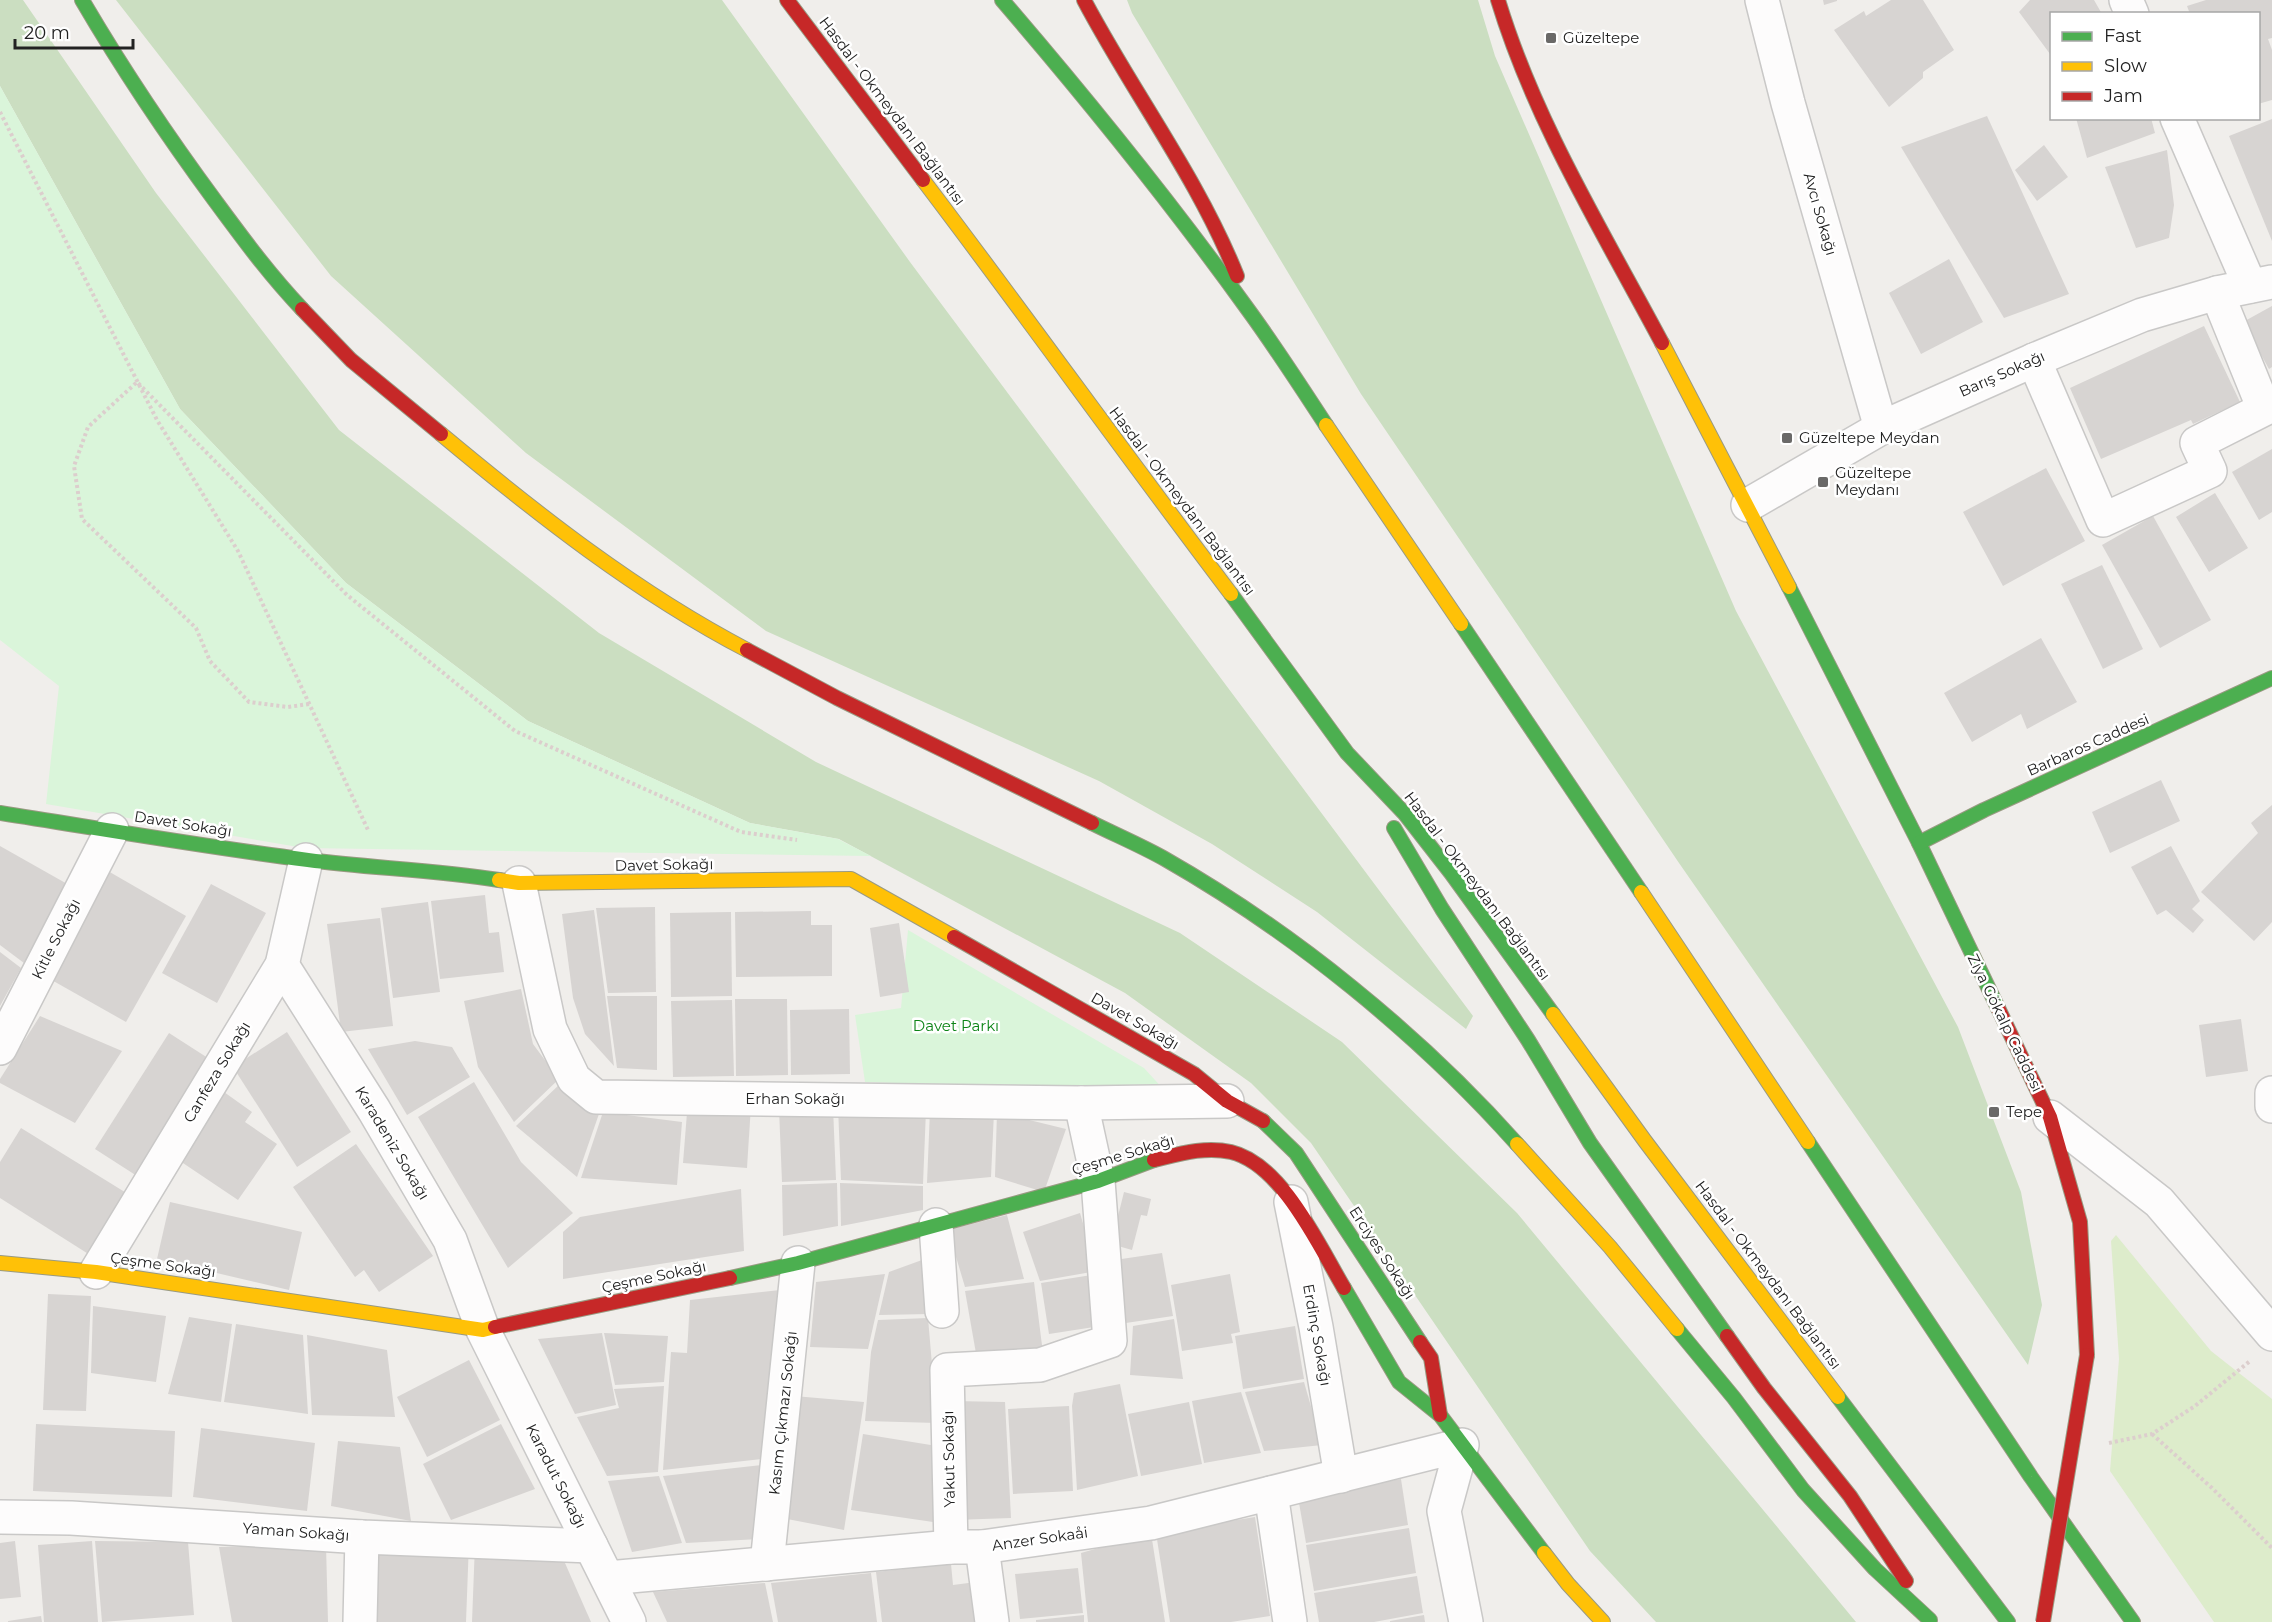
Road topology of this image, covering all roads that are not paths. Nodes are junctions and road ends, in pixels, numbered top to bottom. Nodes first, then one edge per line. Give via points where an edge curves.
1 (82, 0) edge
2 (787, 0) edge
3 (1002, 0) edge
4 (1084, 0) edge
5 (1498, 0) edge
6 (1762, 0) edge
7 (2178, 120) edge
8 (2261, 284) edge
9 (2217, 293) junction
10 (1250, 312) junction
11 (2034, 360) junction
12 (1881, 428) junction
13 (1748, 505) junction
14 (2272, 678) edge
15 (1347, 753) junction
16 (0, 813) edge
17 (112, 830) junction
18 (1919, 843) junction
19 (306, 860) junction
20 (519, 883) junction
21 (282, 965) junction
22 (0, 1048) edge
23 (2272, 1094) edge
24 (1227, 1101) junction
25 (1081, 1103) junction
26 (2272, 1106) edge
27 (2049, 1117) junction
28 (1266, 1123) joint
29 (1098, 1181) junction
30 (1289, 1195) junction
31 (936, 1225) junction
32 (0, 1263) edge
33 (798, 1263) junction
34 (96, 1272) junction
35 (942, 1311) dead end
36 (483, 1330) junction
37 (2272, 1334) edge
38 (1440, 1416) junction
39 (1462, 1445) junction
40 (1341, 1476) junction
41 (1271, 1493) junction
42 (0, 1517) edge
43 (362, 1537) junction
44 (591, 1546) junction
45 (966, 1547) junction
46 (767, 1564) junction
47 (608, 1578) junction
48 (1931, 1621) edge
49 (360, 1622) edge
50 (629, 1622) edge
51 (992, 1622) edge
52 (1290, 1622) edge
53 (1466, 1622) edge
54 (1603, 1622) edge
55 (2008, 1622) edge
56 (2043, 1622) edge
57 (2133, 1622) edge

1 - 48 main road via 181,154 271,276 351,360 533,510 637,584 729,641 1165,859 1256,917 1338,977 1424,1049 1486,1109 1610,1246 1811,1499 1875,1569
2 - 15 main road, Hasdal - Okmeydanı Bağlantısı
3 - 10 main road via 1169,204
4 - 10 main road via 1223,239
5 - 13 main road, Ziya Gökalp Caddesi via 1541,116
6 - 12 street, Avcı Sokağı
7 - 8 street
8 - 9 street, Barış Sokağı
9 - 11 street, Barış Sokağı via 2142,315
9 - 11 street via 2264,409 2197,443 2210,471 2103,520
10 - 57 main road via 2031,1477
11 - 12 street, Barış Sokağı
12 - 13 street, Barış Sokağı
13 - 18 main road, Ziya Gökalp Caddesi
14 - 18 main road, Barbaros Caddesi
15 - 48 main road via 1590,1143 1758,1378 1850,1496
15 - 55 main road, Hasdal - Okmeydanı Bağlantısı via 1405,814 1451,873 1652,1150
16 - 17 main road, Davet Sokağı
17 - 19 main road, Davet Sokağı
17 - 22 street, Kitle Sokağı
18 - 27 main road, Ziya Gökalp Caddesi
19 - 20 main road, Davet Sokağı via 455,873
19 - 21 street, Canfeza Sokağı
20 - 24 main road, Davet Sokağı via 851,879 1194,1074
20 - 25 street, Erhan Sokağı via 550,1029 574,1079 596,1097
21 - 34 street, Canfeza Sokağı
21 - 36 street, Karadeniz Sokağı via 450,1240
23 - 26 street
24 - 25 street, Erhan Sokağı
24 - 28 main road, Davet Sokağı
25 - 29 street
27 - 37 street, Ziya Gökalp Caddesi via 2159,1202
27 - 56 main road, bridge via 2080,1222 2087,1355
28 - 38 main road, Erciyes Sokağı via 1296,1153 1431,1358
29 - 30 main road, Çeşme Sokağı via 1195,1150 1232,1152 1265,1169
29 - 31 main road, Çeşme Sokağı
29 - 45 street, Yakut Sokağı via 1110,1341 1040,1365 947,1370
30 - 38 main road, Erciyes Sokağı via 1399,1382
30 - 40 street, Erdinç Sokağı
31 - 33 main road, Çeşme Sokağı
31 - 35 street
32 - 34 main road, Çeşme Sokağı
33 - 36 main road, Çeşme Sokağı
33 - 46 street, Kasım Çıkmazı Sokağı
34 - 36 main road, Çeşme Sokağı
36 - 44 street, Karadut Sokağı
38 - 39 main road, Erciyes Sokağı
39 - 40 street, Anzer Sokaåi
39 - 53 street via 1444,1511
39 - 54 main road, Erciyes Sokağı via 1568,1584
40 - 41 street, Anzer Sokaåi
41 - 45 street, Anzer Sokaåi via 1151,1523
41 - 52 street
42 - 43 street, Yaman Sokağı
43 - 44 street, Yaman Sokağı
43 - 49 street
44 - 47 street, Karadut Sokağı
45 - 46 street, Anzer Sokaåi
45 - 51 street, Yakut Sokağı
46 - 47 street, Anzer Sokaåi
47 - 50 street, Karadut Sokağı

